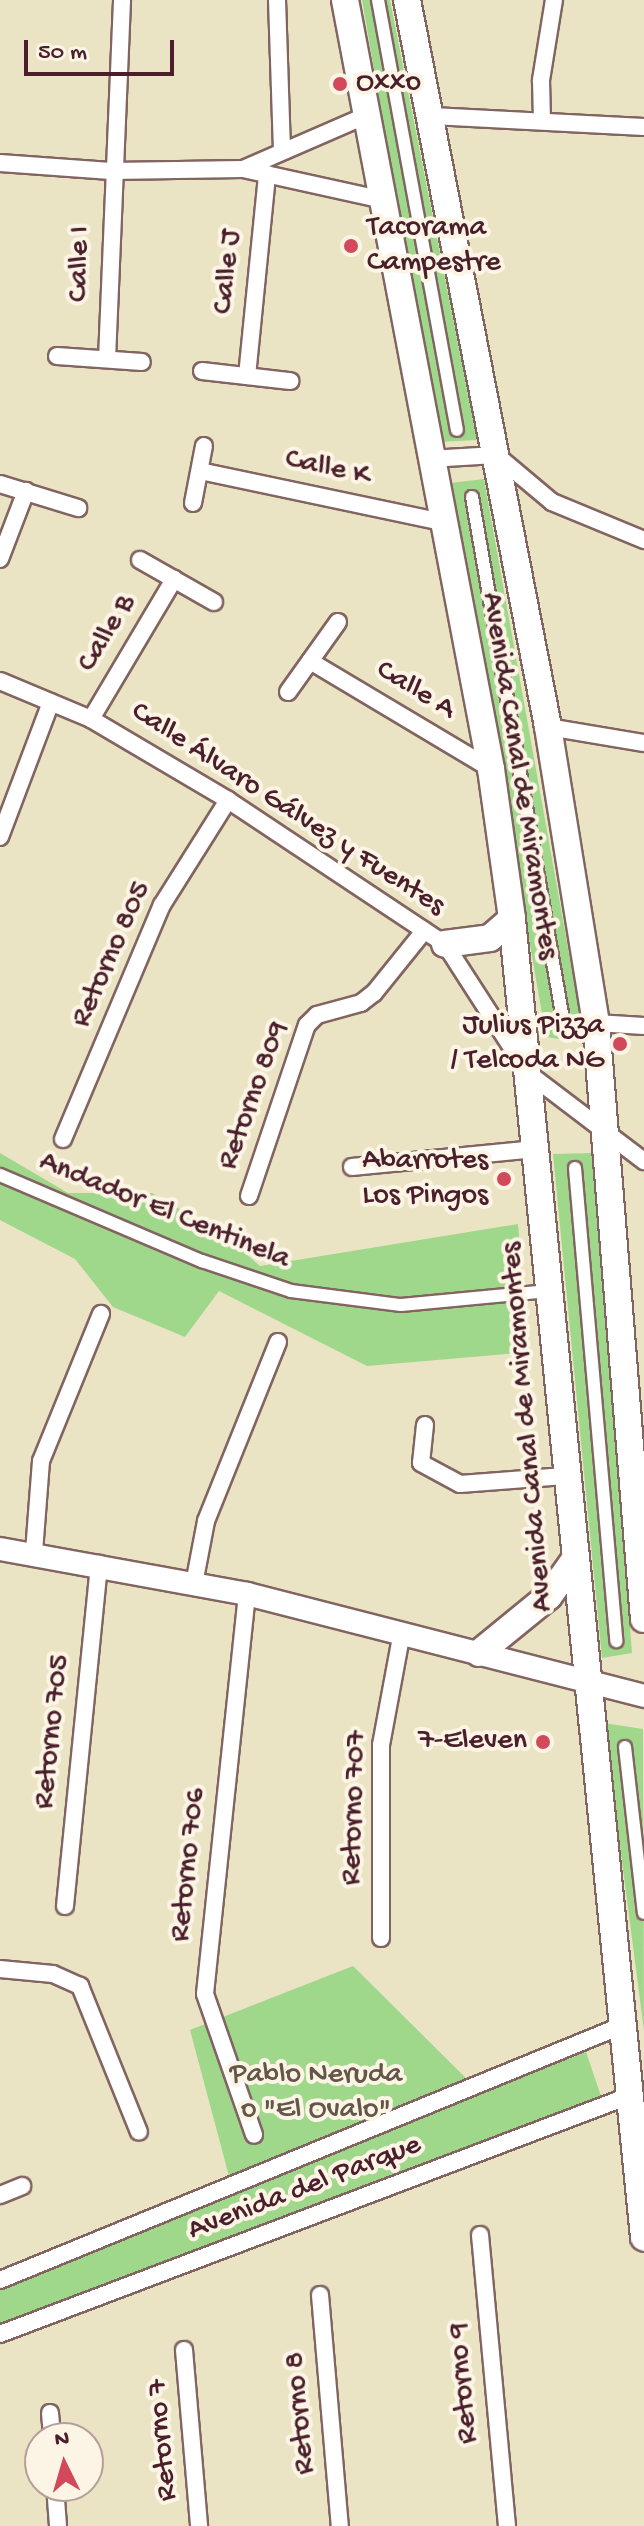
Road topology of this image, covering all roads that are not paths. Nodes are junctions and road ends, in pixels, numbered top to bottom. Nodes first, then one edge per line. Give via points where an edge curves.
1 (122, 0) edge
2 (277, 0) edge
3 (345, 0) edge
4 (378, 0) edge
5 (407, 0) edge
6 (554, 0) edge
7 (365, 116) junction
8 (432, 116) junction
9 (542, 121) junction
10 (644, 127) edge
11 (282, 151) junction
12 (0, 163) edge
13 (243, 169) junction
14 (111, 171) junction
15 (267, 174) junction
16 (380, 199) junction
17 (57, 356) dead end
18 (107, 359) junction
19 (142, 362) dead end
20 (202, 371) dead end
21 (247, 376) junction
22 (290, 381) dead end
23 (457, 430) dead end
24 (204, 446) dead end
25 (496, 455) junction
26 (429, 459) junction
27 (200, 471) junction
28 (0, 484) edge
29 (26, 491) junction
30 (472, 497) dead end
31 (193, 503) dead end
32 (78, 508) dead end
33 (443, 522) junction
34 (644, 540) edge
35 (0, 559) edge
36 (140, 560) dead end
37 (174, 579) junction
38 (214, 602) dead end
39 (338, 622) dead end
40 (310, 661) junction
41 (0, 681) edge
42 (288, 692) dead end
43 (51, 702) junction
44 (91, 719) junction
45 (548, 727) junction
46 (644, 743) edge
47 (491, 769) junction
48 (228, 800) junction
49 (0, 837) edge
50 (512, 919) junction
51 (434, 937) junction
52 (596, 1023) junction
53 (564, 1025) dead end
54 (644, 1026) edge
55 (528, 1073) junction
56 (608, 1129) junction
57 (63, 1139) dead end
58 (535, 1149) junction
59 (644, 1161) edge
60 (352, 1167) dead end
61 (575, 1168) dead end
62 (0, 1175) edge
63 (249, 1196) dead end
64 (548, 1291) junction
65 (101, 1314) dead end
66 (278, 1342) dead end
67 (635, 1377) edge
68 (425, 1425) dead end
69 (565, 1476) junction
70 (641, 1543) edge
71 (0, 1549) edge
72 (34, 1552) junction
73 (575, 1559) junction
74 (99, 1564) junction
75 (194, 1584) junction
76 (247, 1594) junction
77 (644, 1619) edge
78 (402, 1632) junction
79 (616, 1641) dead end
80 (479, 1653) junction
81 (585, 1682) junction
82 (644, 1696) edge
83 (625, 1747) dead end
84 (65, 1906) dead end
85 (644, 1913) edge
86 (381, 1938) dead end
87 (0, 1969) edge
88 (621, 2026) junction
89 (629, 2096) junction
90 (139, 2132) dead end
91 (254, 2135) dead end
92 (22, 2186) dead end
93 (0, 2195) edge
94 (480, 2235) dead end
95 (644, 2237) edge
96 (0, 2280) edge
97 (320, 2295) dead end
98 (0, 2334) edge
99 (184, 2350) dead end
100 (50, 2413) dead end
101 (51, 2422) edge
102 (56, 2502) edge
103 (58, 2526) edge
104 (199, 2526) edge
105 (340, 2526) edge
106 (507, 2526) edge

1 - 14 street, Calle I
2 - 11 street
3 - 7 main road, Avenida Canal de Miramontes
4 - 23 street
5 - 8 main road, Avenida Canal de Miramontes
6 - 9 street via 541,80
7 - 11 street
7 - 16 main road, Avenida Canal de Miramontes
8 - 9 street
8 - 25 main road, Avenida Canal de Miramontes
9 - 10 street
11 - 13 street
12 - 14 street
13 - 14 street
13 - 15 street
14 - 18 street, Calle I
15 - 16 street
15 - 21 street, Calle J
16 - 26 main road, Avenida Canal de Miramontes
17 - 18 street
18 - 19 street
20 - 21 street
21 - 22 street
24 - 27 street
25 - 26 street
25 - 34 street via 552,502
25 - 45 main road, Avenida Canal de Miramontes
26 - 33 main road, Avenida Canal de Miramontes
27 - 31 street
27 - 33 street, Calle K
28 - 29 street
29 - 32 street
29 - 35 street
30 - 53 street
33 - 47 main road, Avenida Canal de Miramontes
36 - 37 street, Calle B
37 - 38 street, Calle B
37 - 44 street, Calle B
39 - 40 street
40 - 42 street
40 - 47 street, Calle A
41 - 43 street, Calle Álvaro Gálvez y Fuentes
43 - 44 street, Calle Álvaro Gálvez y Fuentes
43 - 49 street
44 - 48 street, Calle Álvaro Gálvez y Fuentes
45 - 46 street
45 - 52 main road, Avenida Canal de Miramontes
47 - 50 main road, Avenida Canal de Miramontes
48 - 51 street, Calle Álvaro Gálvez y Fuentes
48 - 57 street, Retorno 805 via 162,905
50 - 51 main road via 490,938
50 - 55 main road, Avenida Canal de Miramontes
51 - 55 street, Calle Álvaro Gálvez y Fuentes
51 - 63 street, Retorno 809 via 361,1003 317,1015 307,1025
52 - 54 street
52 - 56 main road, Avenida Canal de Miramontes
55 - 56 street, Calle Álvaro Gálvez y Fuentes
55 - 58 main road, Avenida Canal de Miramontes
56 - 59 street, Calle Álvaro Gálvez y Fuentes
56 - 67 main road, Avenida Canal de Miramontes
58 - 60 street
58 - 64 main road, Avenida Canal de Miramontes
61 - 79 street
62 - 64 street, Andador El Centinela via 202,1261 291,1291 401,1305
64 - 69 main road, Avenida Canal de Miramontes
65 - 72 street via 41,1461
66 - 75 street via 206,1521
67 - 70 main road, Avenida Canal de Miramontes
68 - 69 street via 421,1463 460,1484
69 - 73 main road, Avenida Canal de Miramontes
70 - 77 main road, Avenida Canal de Miramontes
71 - 72 street
72 - 74 street
73 - 80 main road via 549,1596
73 - 81 main road, Avenida Canal de Miramontes
74 - 75 street
74 - 84 street, Retorno 705
75 - 76 street
76 - 78 street
76 - 91 street, Retorno 706 via 205,1994
78 - 80 street
78 - 86 street, Retorno 707 via 381,1745
80 - 81 street
81 - 82 street
81 - 88 main road, Avenida Canal de Miramontes
83 - 85 street
87 - 90 street via 53,1974 80,1986
88 - 89 main road, Avenida Canal de Miramontes
88 - 96 street, Avenida del Parque
89 - 95 main road, Avenida Canal de Miramontes
89 - 98 street, Avenida del Parque
92 - 93 street
94 - 106 street, Retorno 9
97 - 105 street, Retorno 8
99 - 104 street, Retorno 7
100 - 101 street
102 - 103 street

